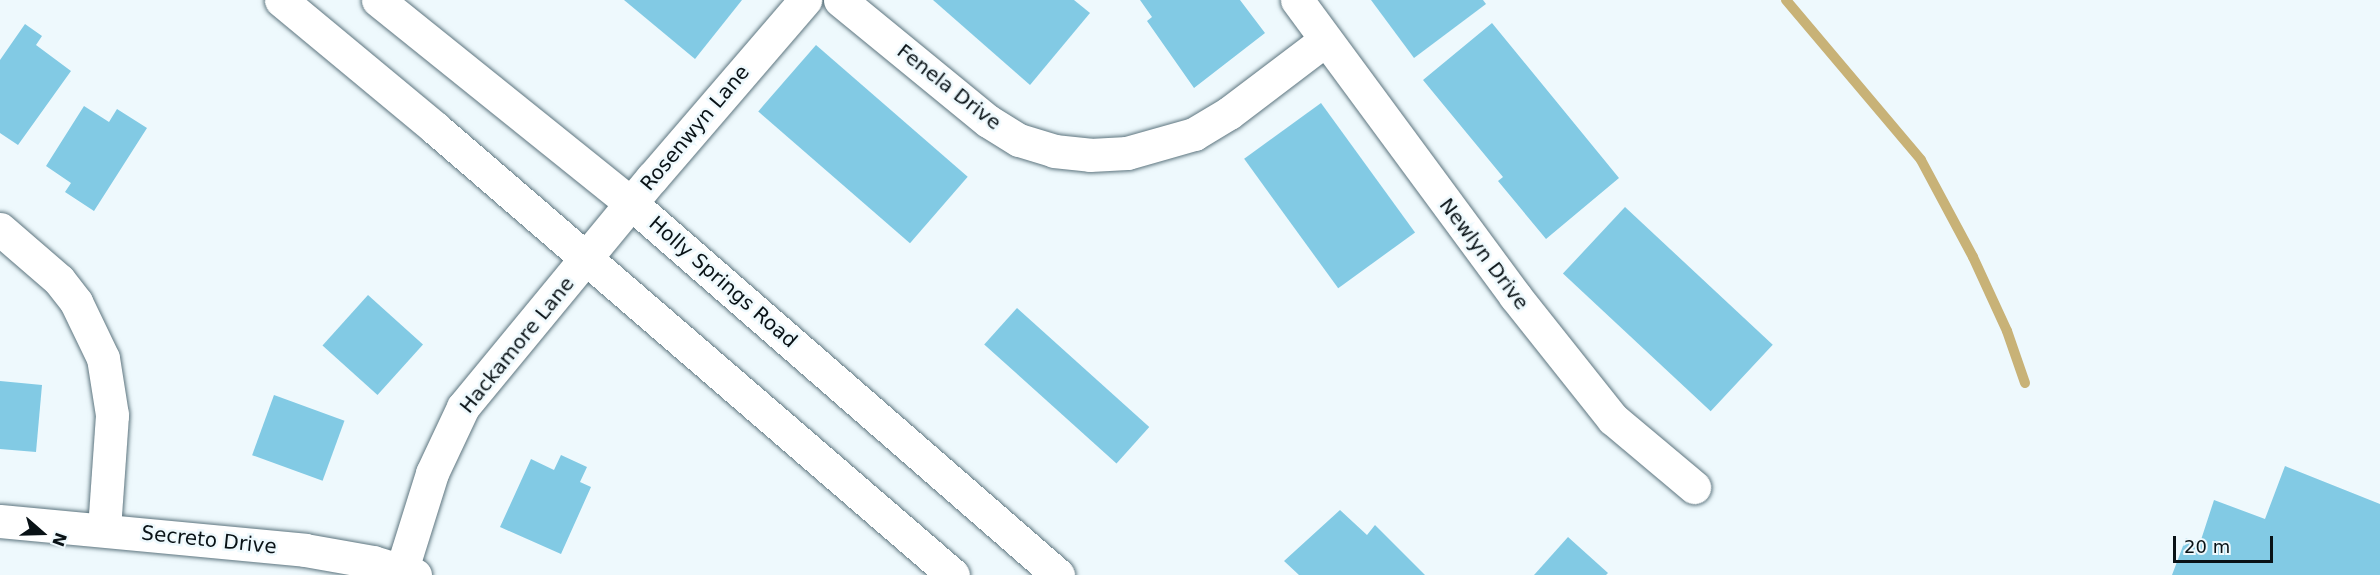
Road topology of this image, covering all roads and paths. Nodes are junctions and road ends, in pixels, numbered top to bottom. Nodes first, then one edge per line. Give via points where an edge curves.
1 (281, 0) edge
2 (378, 0) edge
3 (805, 0) edge
4 (840, 0) edge
5 (1297, 0) edge
6 (1324, 41) junction
7 (632, 204) junction
8 (0, 229) edge
9 (588, 258) junction
10 (1694, 488) dead end
11 (0, 521) edge
12 (104, 529) junction
13 (409, 572) edge
14 (953, 575) edge
15 (1058, 575) edge

1 - 9 street
2 - 7 street, Holly Springs Road
3 - 7 street, Rosenwyn Lane
4 - 6 street, Fenela Drive via 987,121 1018,140 1054,151 1090,155 1127,153 1194,134 1229,113
5 - 6 street, Newlyn Drive
6 - 10 street, Newlyn Drive via 1613,419
7 - 9 street, Rosenwyn Lane
7 - 15 street, Holly Springs Road
8 - 12 street via 59,280 76,302 103,358 112,415
9 - 13 street, Hackamore Lane via 463,407 432,473
9 - 14 street
11 - 12 street, Secreto Drive
12 - 13 street, Secreto Drive via 305,550

